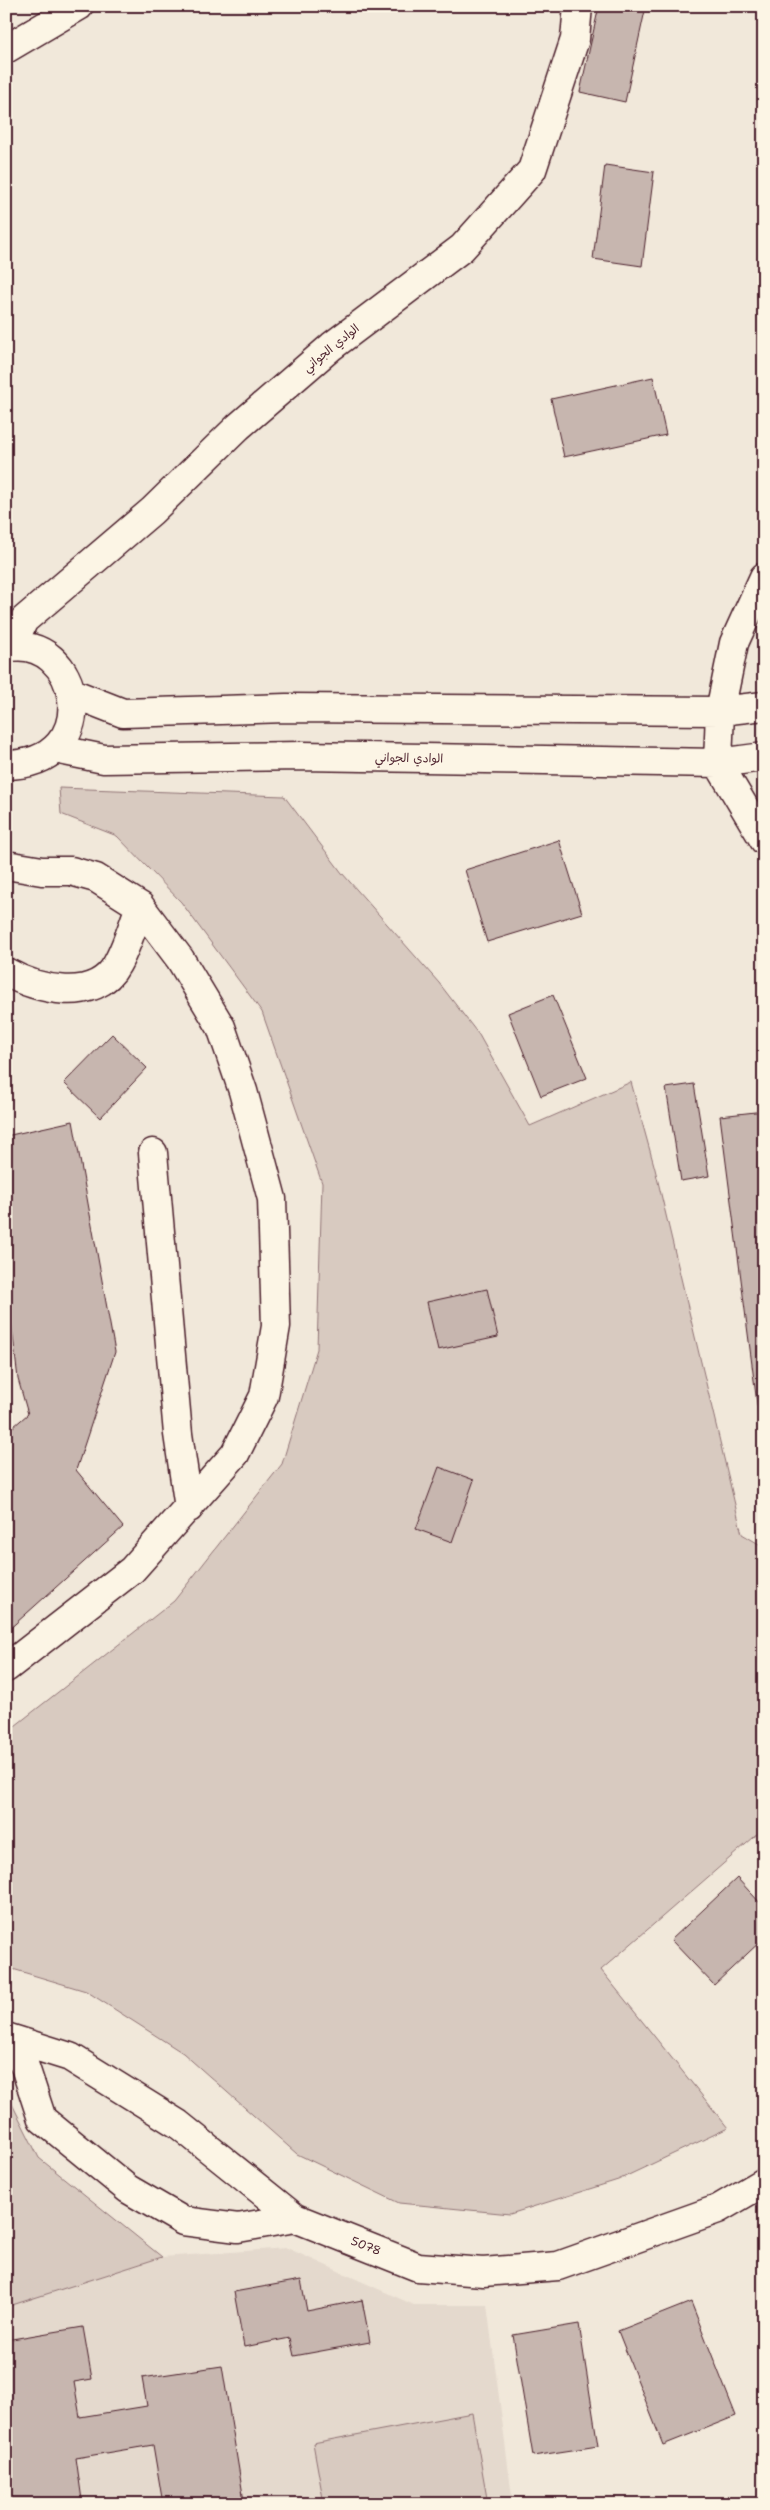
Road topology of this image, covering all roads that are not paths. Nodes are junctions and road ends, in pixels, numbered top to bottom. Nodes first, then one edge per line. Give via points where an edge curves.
1 (78, 6) edge
2 (578, 6) edge
3 (6, 49) edge
4 (764, 577) edge
5 (9, 648) edge
6 (72, 693) junction
7 (764, 706) edge
8 (720, 711) junction
9 (55, 749) junction
10 (764, 757) edge
11 (718, 762) junction
12 (6, 765) edge
13 (763, 837) edge
14 (6, 866) edge
15 (140, 906) junction
16 (6, 972) edge
17 (153, 1154) dead end
18 (189, 1508) junction
19 (6, 1668) edge
20 (8, 2038) edge
21 (764, 2182) edge
22 (294, 2218) junction

1 - 3 street
2 - 5 street, الوادي الجواني via 575,39 532,170 462,248 332,346 238,427 152,512 24,620
4 - 8 street via 734,643
5 - 6 street via 27,648 50,659 66,678
6 - 8 street via 123,714 286,708
6 - 9 street via 71,723
7 - 8 street
8 - 11 street
9 - 11 street, الوادي الجواني via 104,759 302,756
9 - 12 street via 24,765
10 - 11 street, الوادي الجواني
11 - 13 street
14 - 15 street via 72,871 96,878
15 - 16 street via 117,965 100,981 82,990 52,989
15 - 18 street via 180,959 221,1027 243,1091 272,1199 276,1326 264,1396 235,1454
17 - 18 street via 178,1434
18 - 19 street via 132,1570
20 - 22 street, 5078 via 70,2057 170,2119
20 - 22 street via 25,2067 42,2119 128,2188 183,2220 238,2228
21 - 22 street, 5078 via 718,2210 558,2266 483,2272 418,2267

